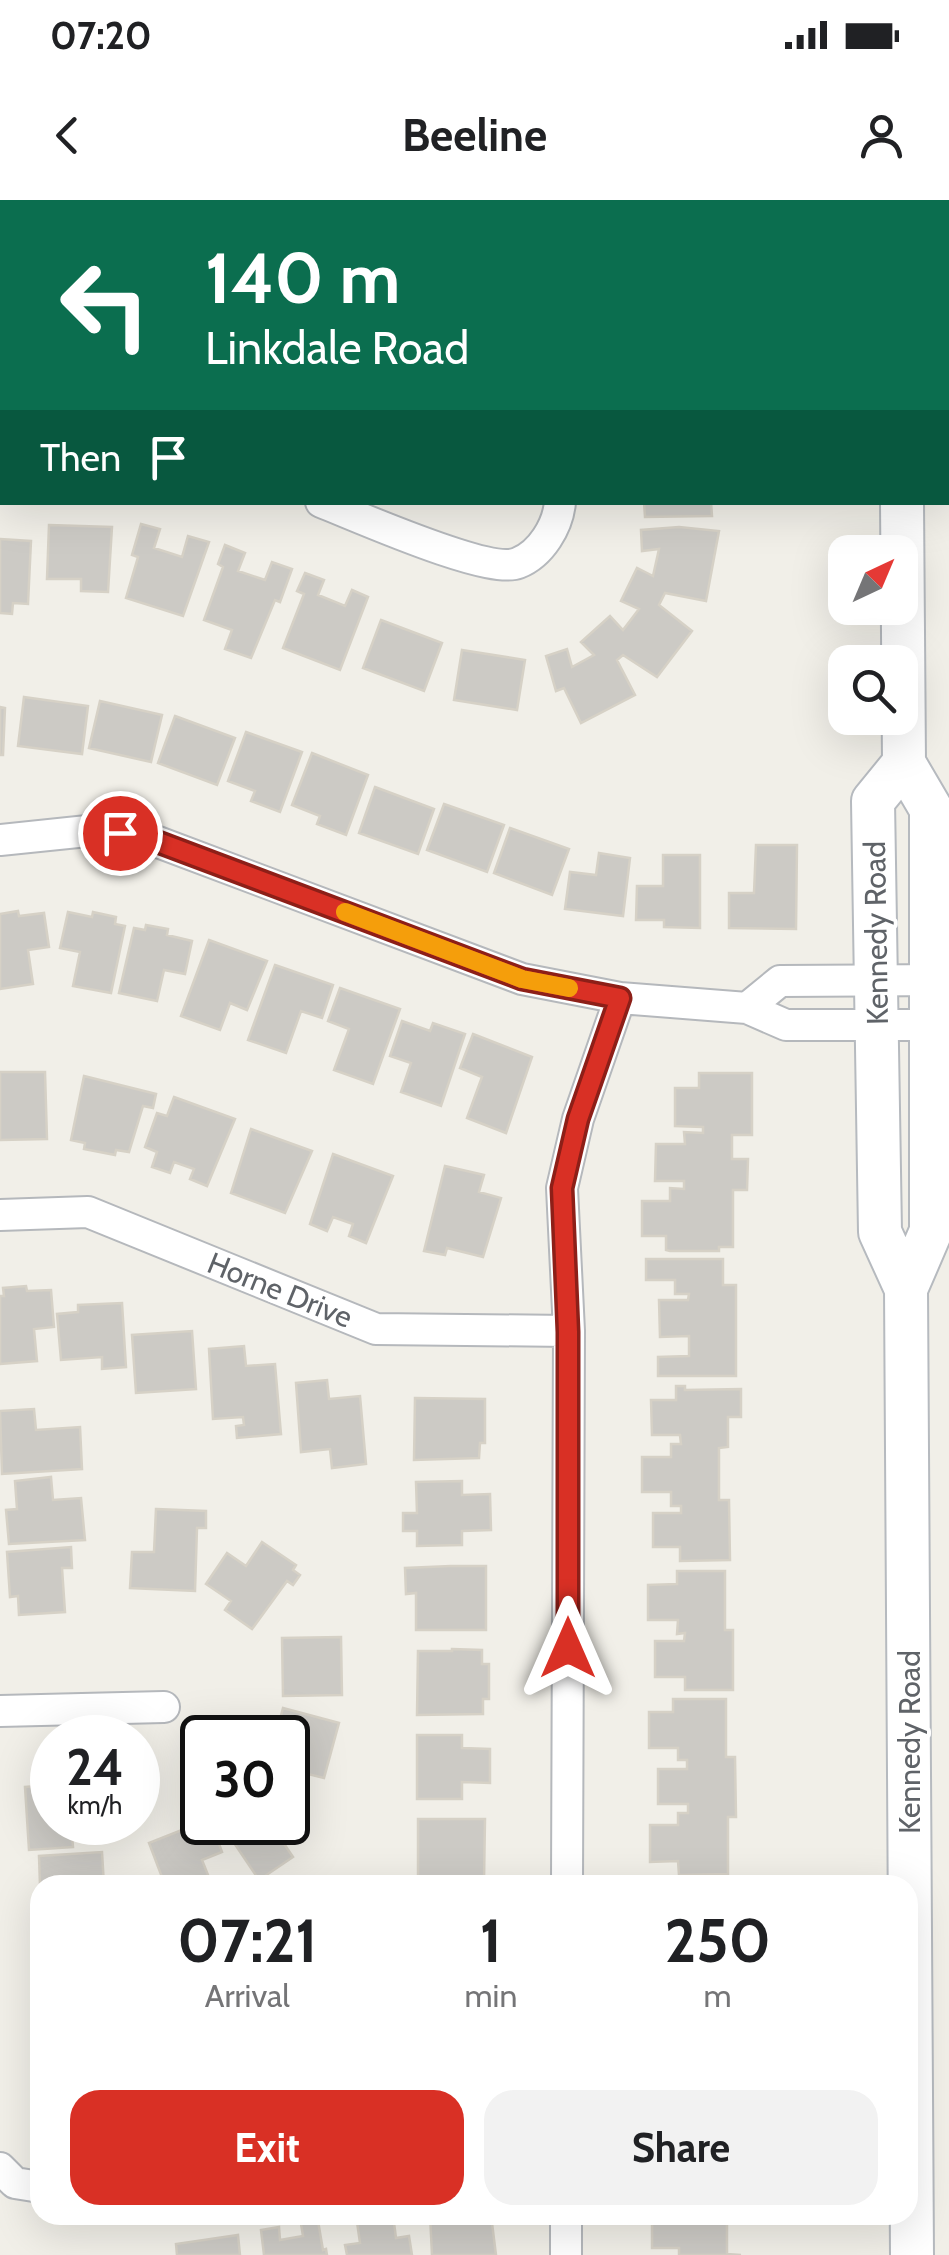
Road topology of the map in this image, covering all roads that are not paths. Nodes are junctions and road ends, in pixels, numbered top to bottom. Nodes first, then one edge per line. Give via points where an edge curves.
1 (329, 505) edge
2 (559, 505) edge
3 (902, 505) edge
4 (904, 763) junction
5 (0, 840) edge
6 (876, 980) junction
7 (940, 980) edge
8 (620, 998) junction
9 (747, 1008) junction
10 (940, 1025) edge
11 (877, 1026) junction
12 (0, 1215) edge
13 (906, 1289) junction
14 (568, 1332) junction
15 (164, 1707) dead end
16 (0, 1711) edge
17 (567, 1875) edge
18 (910, 1875) edge
19 (0, 2168) edge
20 (30, 2185) edge
21 (566, 2225) edge
22 (912, 2225) edge
23 (566, 2255) edge
24 (912, 2255) edge

1 - 2 street via 484,564 518,564 546,541
3 - 4 main road
4 - 6 main road, Kennedy Road via 873,801
4 - 7 main road, Kennedy Road via 931,808
5 - 8 street via 97,830 142,836 522,979
6 - 7 street
6 - 9 street via 780,981
6 - 11 main road, Kennedy Road
7 - 10 main road, Kennedy Road
8 - 9 street
8 - 14 street via 562,1188
9 - 11 street via 786,1026
10 - 11 street
10 - 13 main road, Kennedy Road via 931,1231
11 - 13 main road, Kennedy Road via 880,1232
12 - 14 street, Horne Drive via 88,1212 376,1328
13 - 18 main road, Kennedy Road
14 - 17 street
15 - 16 street
19 - 20 street via 15,2183
21 - 23 street
22 - 24 main road, Kennedy Road

